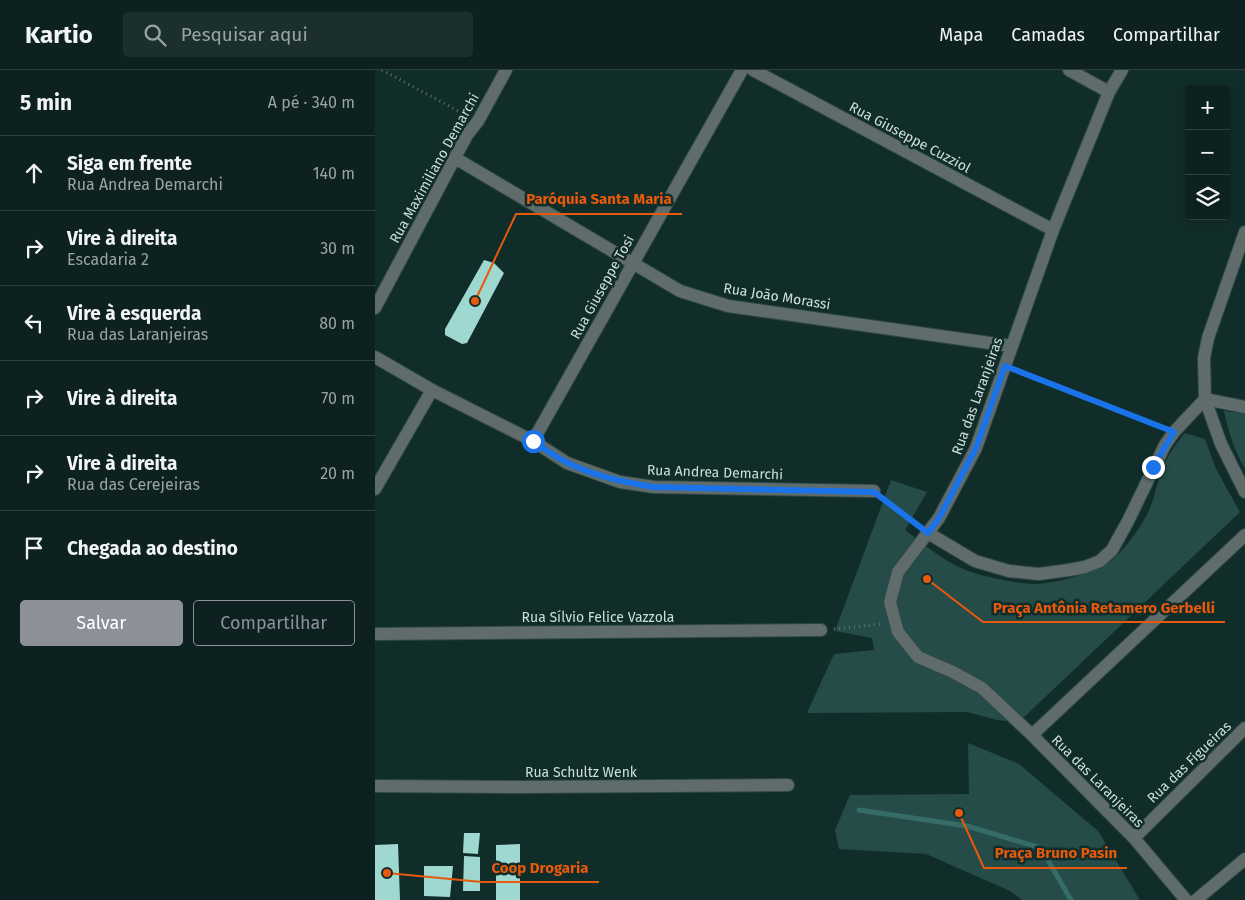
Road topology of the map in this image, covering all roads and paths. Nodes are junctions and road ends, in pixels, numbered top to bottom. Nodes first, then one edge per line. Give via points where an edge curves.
1 (381, 70) edge
2 (506, 70) edge
3 (742, 70) edge
4 (753, 70) edge
5 (1069, 70) edge
6 (1123, 70) edge
7 (1109, 92) junction
8 (478, 121) junction
9 (455, 158) junction
10 (1053, 230) junction
11 (1245, 232) edge
12 (633, 262) junction
13 (375, 308) edge
14 (1011, 346) junction
15 (375, 357) edge
16 (1005, 366) junction
17 (431, 390) junction
18 (1205, 399) junction
19 (1245, 407) edge
20 (1174, 432) junction
21 (533, 441) junction
22 (375, 489) edge
23 (874, 492) joint
24 (1245, 492) edge
25 (928, 533) junction
26 (1245, 535) edge
27 (895, 623) junction
28 (821, 630) joint
29 (375, 634) edge
30 (1245, 728) edge
31 (1032, 735) junction
32 (787, 785) dead end
33 (375, 786) edge
34 (1134, 838) junction
35 (1245, 859) edge
36 (1187, 900) edge
37 (1196, 900) edge

1 - 8 path
2 - 8 street, Rua Maximiliano Demarchi
3 - 12 street, Rua Giuseppe Tosi
4 - 10 street, Rua Giuseppe Cuzziol
5 - 7 street
6 - 7 street, Rua das Laranjeiras
7 - 10 street, Rua das Laranjeiras
8 - 9 street, Rua Maximiliano Demarchi
9 - 12 street, Rua João Morassi
9 - 13 street, Rua Maximiliano Demarchi
10 - 14 street, Rua das Laranjeiras
11 - 18 street via 1208,338 1204,358
12 - 14 street, Rua João Morassi via 680,291 728,306
12 - 21 street, Rua Giuseppe Tosi
14 - 16 street, Rua das Laranjeiras
15 - 17 street, Rua Andrea Demarchi
16 - 20 path
16 - 25 street, Rua das Laranjeiras via 976,448
17 - 21 street, Rua Andrea Demarchi
17 - 22 street
18 - 19 street
18 - 20 street
18 - 24 street via 1221,444
20 - 25 street via 1112,550 1100,561 1039,574 1009,571 975,561
21 - 23 street, Rua Andrea Demarchi via 567,463 592,473 620,482 653,487
23 - 25 path
25 - 27 street, Rua das Laranjeiras via 898,572 890,602
26 - 31 street
27 - 28 path
27 - 31 street, Rua das Laranjeiras via 898,632 918,657 982,688
28 - 29 street, Rua Sílvio Felice Vazzola
30 - 34 street, Rua das Figueiras
31 - 34 street, Rua das Laranjeiras
32 - 33 street, Rua Schultz Wenk
34 - 36 street, Rua das Laranjeiras
35 - 37 street

